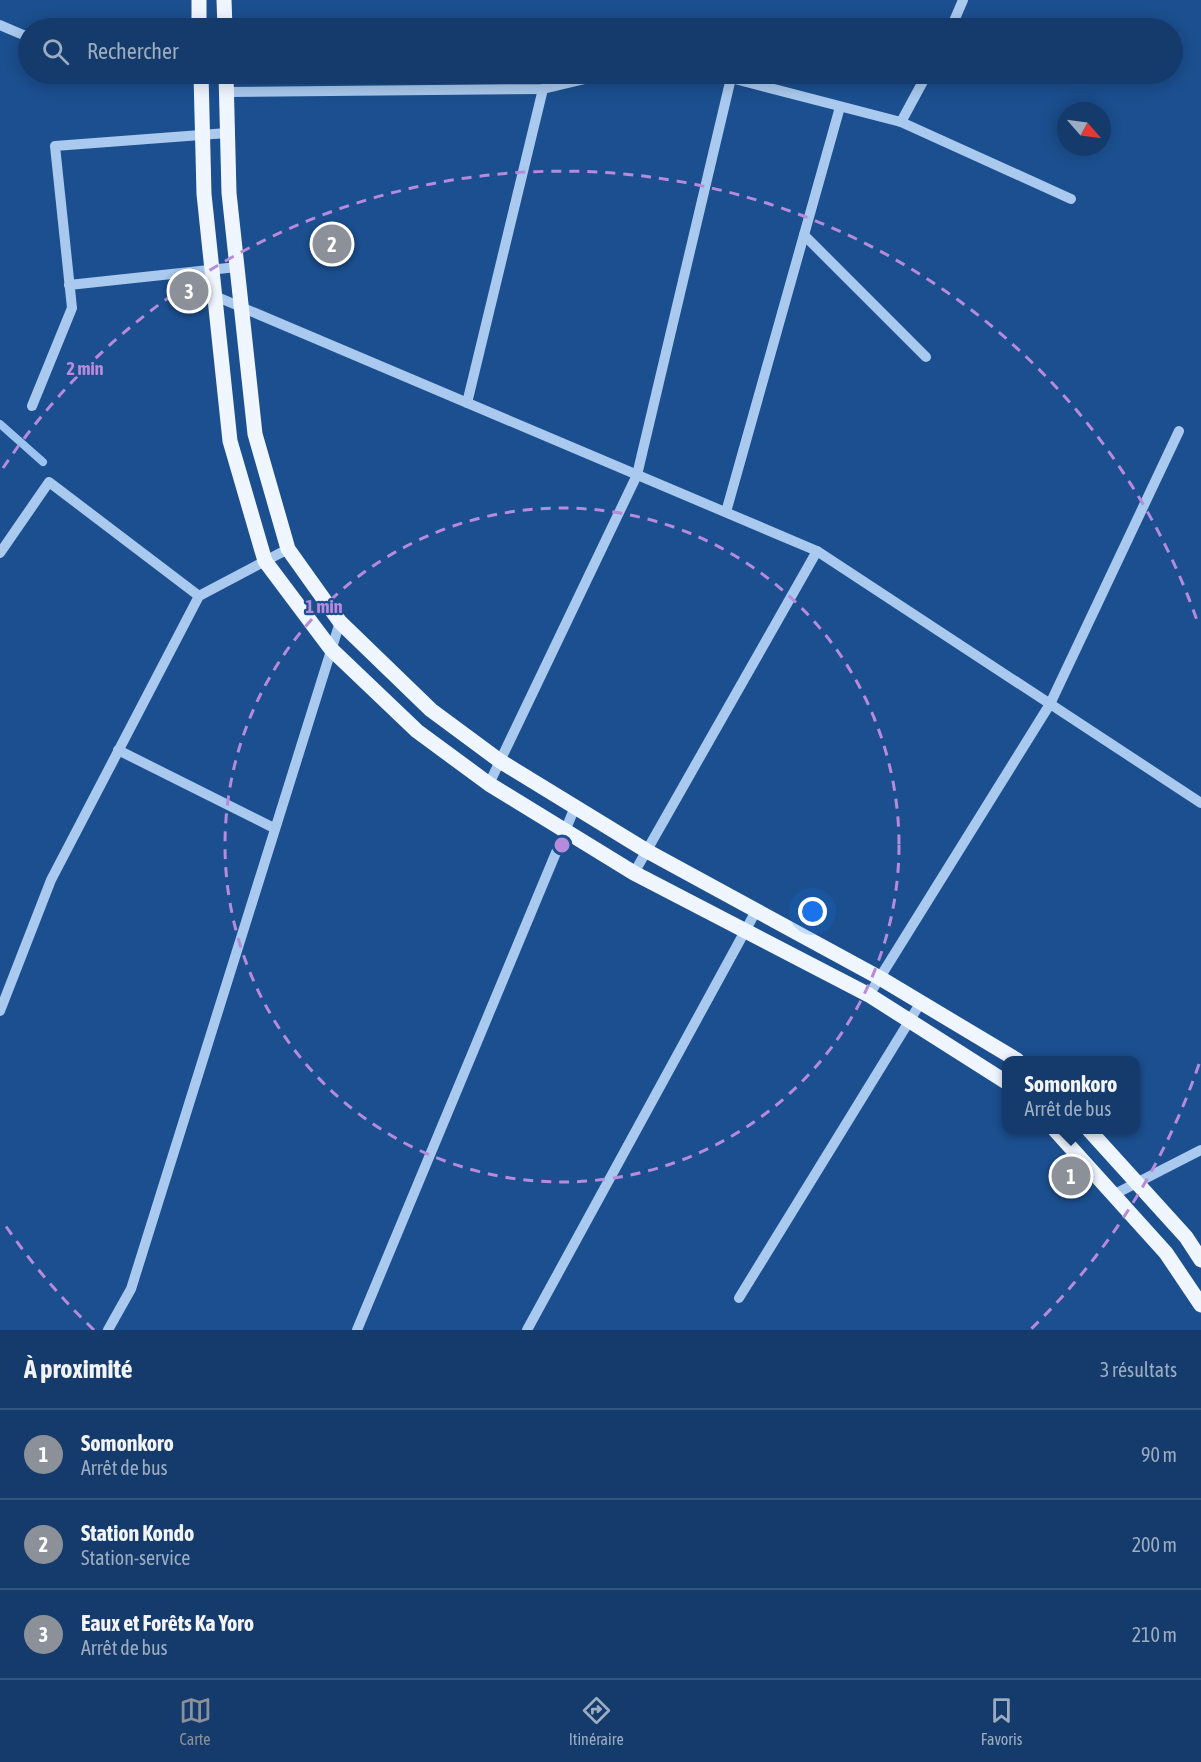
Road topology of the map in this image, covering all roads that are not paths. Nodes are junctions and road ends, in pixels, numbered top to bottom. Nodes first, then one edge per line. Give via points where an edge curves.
1 (199, 0) edge
2 (224, 0) edge
3 (963, 0) edge
4 (199, 18) edge
5 (225, 18) edge
6 (955, 18) edge
7 (0, 25) edge
8 (18, 33) edge
9 (201, 84) edge
10 (226, 84) edge
11 (564, 84) edge
12 (730, 84) edge
13 (754, 84) edge
14 (922, 84) edge
15 (543, 89) junction
16 (226, 92) junction
17 (840, 107) junction
18 (901, 122) junction
19 (227, 133) junction
20 (202, 135) junction
21 (1071, 199) dead end
22 (804, 235) junction
23 (237, 267) junction
24 (212, 270) junction
25 (69, 285) junction
26 (215, 296) junction
27 (241, 307) junction
28 (926, 357) dead end
29 (467, 402) junction
30 (32, 406) dead end
31 (1179, 431) dead end
32 (637, 475) junction
33 (726, 512) junction
34 (288, 549) junction
35 (817, 551) junction
36 (0, 553) edge
37 (265, 561) junction
38 (199, 596) junction
39 (339, 622) junction
40 (331, 649) junction
41 (1050, 704) junction
42 (118, 750) junction
43 (500, 761) junction
44 (489, 784) junction
45 (1201, 803) edge
46 (575, 807) junction
47 (274, 828) junction
48 (566, 830) junction
49 (647, 851) junction
50 (634, 873) junction
51 (756, 911) junction
52 (746, 931) junction
53 (880, 978) junction
54 (869, 995) junction
55 (921, 1002) junction
56 (0, 1011) edge
57 (910, 1021) junction
58 (1010, 1056) edge
59 (1002, 1079) edge
60 (1058, 1134) edge
61 (1093, 1134) edge
62 (1201, 1150) edge
63 (1137, 1183) junction
64 (1113, 1195) junction
65 (1201, 1260) edge
66 (739, 1298) dead end
67 (1201, 1305) edge
68 (108, 1330) edge
69 (357, 1330) edge
70 (527, 1330) edge

1 - 4 main road
2 - 5 main road
3 - 6 street
7 - 8 street
9 - 20 main road
10 - 16 main road
11 - 15 street
12 - 32 street
13 - 17 street
14 - 18 street
15 - 16 street
15 - 29 street
16 - 19 main road
17 - 18 street
17 - 22 street
18 - 21 street
19 - 20 street
19 - 23 main road
20 - 24 main road
20 - 25 street via 55,146
22 - 28 street
22 - 33 street
23 - 24 street
23 - 27 main road
24 - 25 street
24 - 26 main road
25 - 30 street via 72,308
26 - 27 street
26 - 37 main road via 230,441
27 - 29 street
27 - 34 main road via 255,434
29 - 32 street
31 - 41 street
32 - 33 street
32 - 43 street
33 - 35 street
34 - 37 street
34 - 39 main road
35 - 41 street
35 - 49 street
36 - 38 street via 49,482
37 - 38 street
37 - 40 main road
38 - 42 street
39 - 40 street
39 - 43 main road via 431,710
40 - 44 main road via 417,731
40 - 47 street
41 - 45 street
41 - 53 street
42 - 47 street
42 - 56 street via 51,880
43 - 44 street
43 - 46 main road
44 - 48 main road
46 - 48 street
46 - 49 main road
47 - 68 street via 131,1289
48 - 50 main road
48 - 69 street
49 - 50 street
49 - 51 main road
50 - 52 main road
51 - 52 street
51 - 53 main road
52 - 54 main road
52 - 70 street
53 - 54 street
53 - 55 main road
54 - 57 main road
55 - 57 street
55 - 58 main road
57 - 59 main road
57 - 66 street
60 - 64 main road
61 - 63 main road
62 - 63 street
63 - 64 street
63 - 65 main road
64 - 67 main road via 1166,1253

